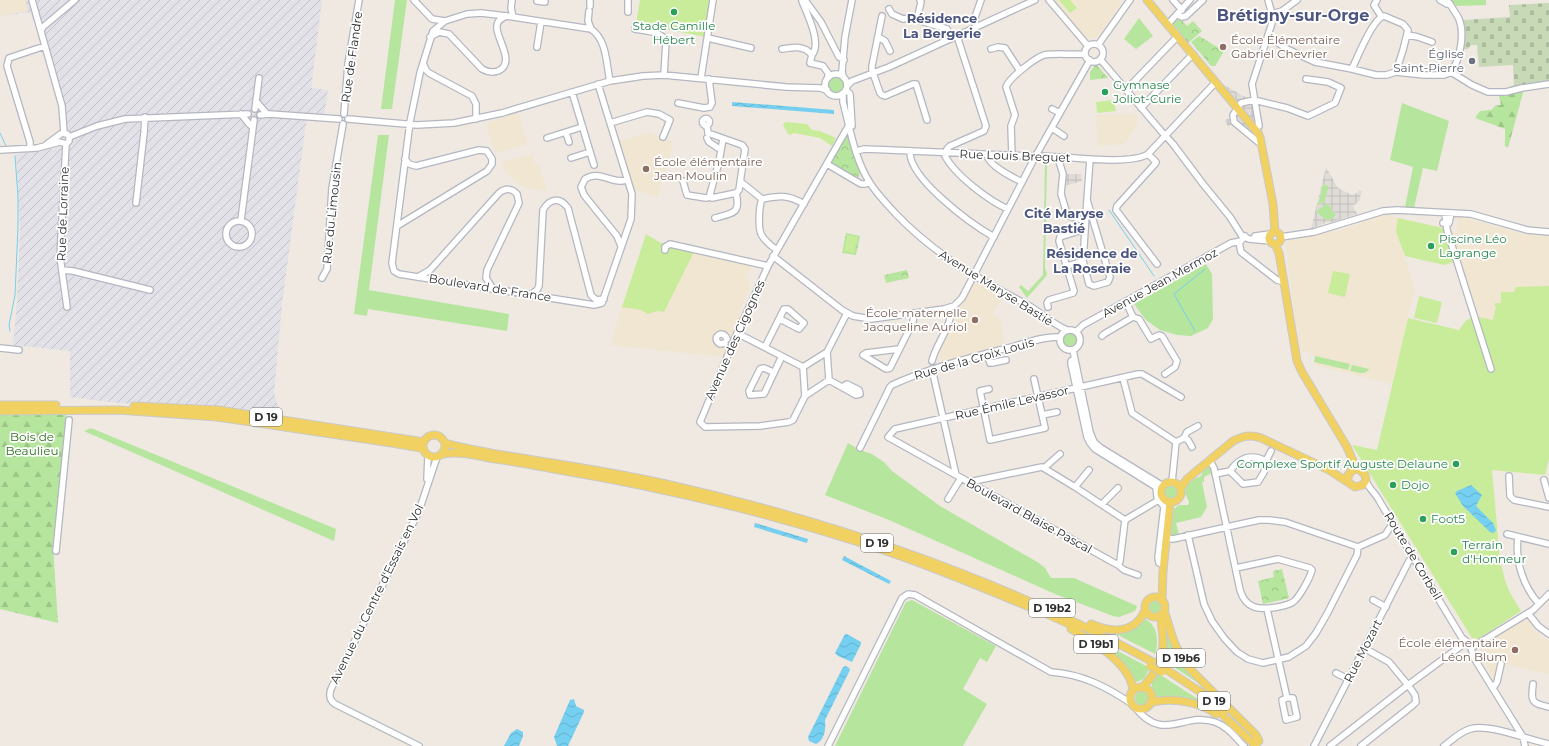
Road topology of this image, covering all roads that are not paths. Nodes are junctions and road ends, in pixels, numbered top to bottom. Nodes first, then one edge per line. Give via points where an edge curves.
1 (32, 0) edge
2 (75, 0) edge
3 (359, 0) edge
4 (414, 0) edge
5 (512, 0) edge
6 (628, 0) edge
7 (714, 0) edge
8 (804, 0) edge
9 (852, 0) edge
10 (920, 0) edge
11 (981, 0) edge
12 (1036, 0) edge
13 (1049, 0) edge
14 (1130, 0) edge
15 (1147, 0) edge
16 (1173, 0) edge
17 (1190, 0) edge
18 (1203, 0) edge
19 (1268, 0) edge
20 (1297, 0) edge
21 (1377, 0) edge
22 (1440, 0) edge
23 (1449, 2) edge
24 (590, 6) edge
25 (511, 8) junction
26 (889, 9) dead end
27 (1182, 10) junction
28 (628, 12) dead end
29 (1272, 14) junction
30 (503, 15) junction
31 (1178, 15) junction
32 (882, 16) dead end
33 (1382, 16) junction
34 (513, 17) junction
35 (917, 20) junction
36 (433, 21) junction
37 (445, 21) junction
38 (588, 21) junction
39 (541, 22) junction
40 (1168, 24) junction
41 (976, 27) junction
42 (579, 28) junction
43 (591, 29) junction
44 (635, 29) dead end
45 (41, 30) junction
46 (432, 34) junction
47 (1408, 34) junction
48 (878, 36) junction
49 (958, 36) junction
50 (1178, 36) junction
51 (1268, 36) junction
52 (708, 38) junction
53 (951, 38) junction
54 (1432, 42) dead end
55 (1098, 45) junction
56 (46, 46) junction
57 (1088, 46) junction
58 (537, 47) dead end
59 (751, 48) dead end
60 (782, 49) dead end
61 (991, 49) dead end
62 (890, 51) dead end
63 (1085, 54) junction
64 (1193, 54) junction
65 (812, 56) junction
66 (1100, 59) junction
67 (844, 60) junction
68 (1090, 60) junction
69 (423, 62) junction
70 (1352, 69) junction
71 (1020, 71) junction
72 (1396, 72) junction
73 (1451, 72) junction
74 (874, 73) junction
75 (664, 76) junction
76 (259, 78) dead end
77 (701, 78) junction
78 (709, 79) junction
79 (1306, 79) dead end
80 (841, 80) junction
81 (610, 81) junction
82 (1216, 82) junction
83 (598, 84) junction
84 (1549, 84) edge
85 (824, 87) junction
86 (1126, 90) junction
87 (572, 92) junction
88 (837, 96) junction
89 (1254, 100) junction
90 (256, 101) junction
91 (843, 102) junction
92 (678, 103) dead end
93 (1238, 107) junction
94 (1141, 108) junction
95 (255, 109) junction
96 (1052, 109) dead end
97 (1060, 113) junction
98 (1256, 113) junction
99 (242, 114) junction
100 (248, 114) junction
101 (267, 114) junction
102 (344, 114) junction
103 (260, 115) junction
104 (145, 117) junction
105 (339, 119) junction
106 (476, 119) junction
107 (254, 120) junction
108 (348, 120) junction
109 (927, 120) dead end
110 (1248, 120) junction
111 (610, 123) junction
112 (343, 124) junction
113 (410, 124) junction
114 (849, 125) junction
115 (253, 126) junction
116 (707, 126) dead end
117 (1259, 126) dead end
118 (582, 127) junction
119 (1052, 128) junction
120 (566, 133) junction
121 (852, 135) junction
122 (1064, 136) dead end
123 (1165, 136) junction
124 (663, 137) dead end
125 (548, 138) dead end
126 (707, 138) dead end
127 (62, 139) junction
128 (723, 139) junction
129 (1261, 140) junction
130 (569, 142) dead end
131 (30, 148) junction
132 (0, 150) edge
133 (721, 150) junction
134 (857, 151) junction
135 (910, 151) junction
136 (590, 152) junction
137 (945, 153) junction
138 (1148, 154) junction
139 (987, 155) junction
140 (1012, 156) junction
141 (1035, 157) junction
142 (570, 158) dead end
143 (1058, 158) junction
144 (405, 159) junction
145 (1090, 159) junction
146 (827, 164) junction
147 (594, 165) dead end
148 (627, 180) junction
149 (683, 181) dead end
150 (741, 182) junction
151 (869, 182) junction
152 (1022, 182) junction
153 (736, 193) junction
154 (710, 197) junction
155 (762, 199) junction
156 (1087, 200) junction
157 (136, 203) dead end
158 (804, 204) junction
159 (1008, 209) junction
160 (1448, 213) junction
161 (715, 218) dead end
162 (241, 220) junction
163 (1085, 221) junction
164 (397, 226) junction
165 (1085, 229) junction
166 (1549, 232) edge
167 (1245, 236) junction
168 (994, 237) junction
169 (1275, 238) junction
170 (1238, 242) junction
171 (621, 246) junction
172 (665, 250) dead end
173 (777, 250) junction
174 (773, 256) junction
175 (1083, 261) junction
176 (1158, 264) dead end
177 (768, 266) junction
178 (1067, 266) junction
179 (62, 270) junction
180 (974, 275) junction
181 (418, 277) junction
182 (322, 278) dead end
183 (1284, 282) junction
184 (493, 289) junction
185 (150, 290) dead end
186 (530, 295) junction
187 (604, 299) junction
188 (1287, 301) junction
189 (1126, 302) junction
190 (67, 307) dead end
191 (1048, 307) dead end
192 (950, 308) junction
193 (847, 313) junction
194 (914, 314) junction
195 (1133, 317) junction
196 (778, 321) junction
197 (1058, 326) junction
198 (1067, 330) junction
199 (1076, 332) junction
200 (736, 335) junction
201 (1061, 335) junction
202 (1102, 336) dead end
203 (765, 347) junction
204 (0, 348) edge
205 (899, 349) junction
206 (19, 350) dead end
207 (730, 350) junction
208 (1072, 350) junction
209 (827, 352) junction
210 (987, 353) junction
211 (782, 356) junction
212 (1006, 360) dead end
213 (932, 361) dead end
214 (803, 367) junction
215 (932, 369) junction
216 (1491, 369) dead end
217 (773, 372) junction
218 (1165, 374) dead end
219 (1124, 378) junction
220 (1034, 379) dead end
221 (829, 380) junction
222 (842, 387) dead end
223 (1078, 388) junction
224 (989, 389) dead end
225 (805, 396) junction
226 (1038, 397) junction
227 (1181, 397) dead end
228 (0, 405) edge
229 (983, 409) junction
230 (0, 411) edge
231 (1057, 412) dead end
232 (1042, 415) junction
233 (944, 418) junction
234 (69, 420) dead end
235 (1198, 426) dead end
236 (1184, 438) junction
237 (424, 442) junction
238 (1176, 442) junction
239 (445, 443) junction
240 (1192, 447) dead end
241 (1347, 447) junction
242 (860, 448) dead end
243 (424, 450) junction
244 (1271, 451) dead end
245 (1060, 454) dead end
246 (428, 456) junction
247 (440, 456) junction
248 (1210, 460) junction
249 (1266, 461) junction
250 (1044, 468) junction
251 (1359, 469) junction
252 (1089, 470) dead end
253 (1329, 470) junction
254 (1230, 471) junction
255 (1350, 472) junction
256 (1215, 474) junction
257 (958, 476) junction
258 (1509, 476) dead end
259 (1366, 480) junction
260 (1544, 480) dead end
261 (969, 482) junction
262 (1348, 482) junction
263 (427, 485) junction
264 (1177, 485) junction
265 (1163, 486) junction
266 (1075, 487) junction
267 (1358, 487) junction
268 (1118, 488) dead end
269 (1549, 498) edge
270 (948, 499) dead end
271 (1160, 499) junction
272 (1380, 502) junction
273 (1170, 503) junction
274 (1102, 504) junction
275 (1549, 507) edge
276 (1125, 520) junction
277 (1393, 523) junction
278 (1227, 526) junction
279 (1507, 534) dead end
280 (1188, 535) junction
281 (1518, 537) junction
282 (1166, 538) junction
283 (1549, 544) edge
284 (1358, 547) junction
285 (56, 552) dead end
286 (1413, 557) junction
287 (1118, 565) junction
288 (1163, 568) junction
289 (1236, 568) junction
290 (953, 571) junction
291 (1138, 575) dead end
292 (1549, 594) edge
293 (1153, 598) junction
294 (1373, 600) dead end
295 (1162, 601) junction
296 (1539, 604) junction
297 (1386, 607) junction
298 (1267, 609) junction
299 (1146, 610) junction
300 (1043, 612) junction
301 (1163, 612) junction
302 (1528, 613) junction
303 (1153, 617) junction
304 (1162, 630) junction
305 (1549, 634) edge
306 (1466, 641) junction
307 (1364, 648) junction
308 (1471, 648) junction
309 (1278, 660) junction
310 (1152, 664) junction
311 (1501, 664) dead end
312 (1163, 670) junction
313 (1336, 673) dead end
314 (1151, 678) junction
315 (1348, 679) junction
316 (1533, 684) dead end
317 (1408, 685) junction
318 (1141, 688) junction
319 (1493, 688) junction
320 (1150, 692) junction
321 (1132, 694) junction
322 (1118, 695) junction
323 (1287, 698) dead end
324 (1152, 702) junction
325 (1133, 706) junction
326 (1549, 707) edge
327 (1241, 731) junction
328 (1523, 737) junction
329 (1259, 744) edge
330 (1549, 744) edge
331 (418, 746) edge
332 (828, 746) edge
333 (1244, 746) edge
334 (1314, 746) edge
335 (1330, 746) edge
336 (1361, 746) edge
337 (1444, 746) edge
338 (1525, 746) edge

1 - 45 street
2 - 45 street
3 - 102 street, Rue de Flandre via 349,60
4 - 36 street
5 - 25 street
6 - 28 street
7 - 52 street
8 - 65 street via 816,41
8 - 67 street via 821,22 838,57
9 - 67 street via 845,36
10 - 35 street
11 - 41 street via 974,20
12 - 41 street
13 - 57 street
14 - 55 street
15 - 40 main road
16 - 27 street
17 - 27 street
18 - 31 street via 1186,16
19 - 29 street
20 - 29 street via 1282,11
21 - 33 street via 1374,5
22 - 23 street
23 - 73 street via 1461,26 1460,49
24 - 38 street
25 - 30 street
25 - 34 street
26 - 35 street via 892,14 903,19
27 - 31 street
29 - 51 street
30 - 34 street
30 - 37 street via 467,14
30 - 46 street via 496,26 505,60 503,67 495,72 482,69 448,34
31 - 40 street
32 - 48 street
33 - 47 street via 1403,24
33 - 70 street via 1360,50
34 - 39 street
35 - 53 street via 947,29
36 - 37 street
36 - 46 street, Boulevard de France
37 - 46 street
38 - 42 street
38 - 43 street
39 - 42 street
39 - 58 street
40 - 50 main road
41 - 49 street
42 - 43 street
43 - 81 street via 598,34 602,42
44 - 75 street via 659,34 666,41
45 - 56 street
46 - 69 street, Boulevard de France
47 - 54 street
47 - 72 street
48 - 62 street via 885,41
48 - 74 street via 872,66
49 - 53 street
49 - 137 street via 986,126 984,131 950,146
50 - 64 main road
50 - 86 street
51 - 70 street via 1287,49 1315,62
51 - 89 street via 1252,80
52 - 59 street
52 - 77 street
53 - 74 street
55 - 57 street
55 - 66 street via 1102,51
56 - 127 street via 62,106
56 - 131 street via 9,58 7,66
57 - 63 street
60 - 65 street via 801,48
61 - 71 street via 1005,48
63 - 68 street
63 - 71 street via 1043,56
64 - 82 main road
64 - 94 street
65 - 80 street via 810,63 823,66
66 - 68 street
66 - 86 street
67 - 80 street
68 - 97 street
69 - 106 street via 429,73 472,96 476,104
69 - 113 street, Boulevard de France
70 - 72 street via 1380,76
71 - 140 street via 1006,85 1015,115 1011,126
72 - 73 street via 1424,75 1444,75
73 - 84 street via 1472,85 1491,92 1506,92
74 - 80 street
74 - 109 street via 883,96 916,84
75 - 77 street
75 - 81 street
76 - 90 street
77 - 78 street
78 - 85 street via 796,88
78 - 92 street via 712,103 710,107
79 - 89 street via 1328,82 1340,88 1335,104 1305,116 1288,108
80 - 85 street
80 - 88 street
80 - 91 street, Avenue Maryse Bastié
80 - 121 street, Avenue Maryse Bastié via 850,96
81 - 83 street
82 - 93 main road
82 - 123 street, Rue Louis Breguet
83 - 87 street
83 - 111 street
85 - 88 street
86 - 94 street
87 - 106 street
87 - 118 street
88 - 91 street
89 - 93 street via 1241,103
89 - 98 street
90 - 95 street
90 - 101 street
91 - 114 street, Avenue Maryse Bastié
93 - 110 main road
93 - 129 street via 1234,122 1258,142
94 - 123 street
95 - 100 street
95 - 103 street
96 - 97 street
97 - 119 street
98 - 110 street
98 - 117 street
99 - 100 street
99 - 104 street
99 - 115 street via 250,126
100 - 107 street
101 - 103 street
101 - 105 street
102 - 105 street
102 - 108 street via 348,116
103 - 107 street
104 - 127 street via 97,126 69,137 69,141
104 - 157 street
105 - 112 street
106 - 113 street via 440,124
107 - 115 street
108 - 112 street
108 - 113 street
110 - 129 main road
111 - 124 street via 644,113 655,113 670,120
111 - 148 street
112 - 182 street, Rue du Limousin via 332,188 327,269
113 - 144 street, Boulevard de France
114 - 121 street, Avenue Maryse Bastié
114 - 146 street, Avenue des Cigognes
115 - 162 street
116 - 128 street via 708,133
118 - 120 street
118 - 136 street
119 - 122 street
119 - 141 street
120 - 125 street
120 - 130 street
121 - 134 street, Avenue Maryse Bastié
123 - 138 street, Rue Louis Breguet
123 - 167 street via 1242,236
126 - 133 street
127 - 131 street
127 - 179 street, Rue de Lorraine
128 - 133 street
128 - 150 street via 745,147
129 - 169 main road via 1273,204
131 - 132 street
133 - 154 street
134 - 135 street, Rue Louis Breguet
134 - 151 street, Avenue Maryse Bastié
135 - 137 street, Rue Louis Breguet
135 - 168 street via 912,162 924,180 948,205
136 - 142 street
136 - 147 street
137 - 139 street, Rue Louis Breguet
137 - 159 street via 946,158 969,183
138 - 145 street, Rue Louis Breguet via 1130,160
138 - 176 street via 1155,164 1116,210
139 - 140 street, Rue Louis Breguet
139 - 152 street via 989,161 999,169
140 - 141 street, Rue Louis Breguet
141 - 143 street, Rue Louis Breguet
141 - 152 street
143 - 145 street, Rue Louis Breguet
143 - 163 street via 1063,174 1061,194 1067,214
144 - 164 street, Boulevard de France
144 - 164 street via 409,164 416,166 479,150 487,151 492,164 487,171
145 - 156 street
146 - 151 street via 861,184
146 - 158 street, Avenue des Cigognes
148 - 171 street via 632,194 630,219
148 - 171 street via 620,182 593,176 585,179 581,187 617,236
149 - 154 street via 687,195
150 - 153 street
150 - 155 street
151 - 180 street, Avenue Maryse Bastié via 912,231 933,249
152 - 159 street
153 - 154 street via 717,198
153 - 161 street via 739,204 737,209
155 - 158 street via 786,196
155 - 173 street via 761,232
156 - 163 street
156 - 175 street via 1110,276 1108,282 1094,286 1089,284
158 - 173 street, Avenue des Cigognes
159 - 168 street
160 - 166 street via 1471,214 1532,231
160 - 169 street via 1383,211 1314,232
160 - 216 street via 1449,223 1444,223
162 - 162 street via 231,223 226,231 230,244 238,247 246,245 253,236 250,226
163 - 165 street
164 - 181 street, Boulevard de France via 392,269 397,273
165 - 175 street
165 - 178 street via 1060,238
167 - 169 street
167 - 170 street, Avenue Jean Mermoz
168 - 180 street
169 - 183 main road
169 - 188 main road via 1282,254
170 - 183 street via 1241,252 1277,280
170 - 189 street, Avenue Jean Mermoz via 1231,243
171 - 187 street
172 - 177 street via 670,244
173 - 174 street, Avenue des Cigognes
174 - 177 street, Avenue des Cigognes
174 - 193 street
175 - 178 street
177 - 200 street, Avenue des Cigognes
178 - 191 street via 1074,291 1049,300 1046,303
179 - 185 street
179 - 190 street, Rue de Lorraine
180 - 192 street via 962,298
180 - 197 street, Avenue Maryse Bastié
181 - 184 street, Boulevard de France
181 - 184 street via 430,270 502,190 510,189 517,194 519,203 487,270 486,278
183 - 188 main road
184 - 186 street, Boulevard de France
186 - 187 street, Boulevard de France via 594,305 601,304
186 - 187 street via 539,286 543,210 550,202 556,200 568,208 591,295 596,300
188 - 241 main road via 1299,365
189 - 195 street
189 - 199 street, Avenue Jean Mermoz via 1083,325
192 - 194 street
192 - 213 street via 952,316
193 - 194 street via 871,319
193 - 209 street
194 - 205 street via 913,322
195 - 202 street
195 - 218 street via 1140,319 1151,339 1162,336 1177,361 1176,367
196 - 196 street via 782,320 799,328 804,323 787,308 783,310
196 - 203 street
197 - 198 street, Avenue Maryse Bastié
197 - 201 street, Avenue Maryse Bastié
198 - 199 street
198 - 201 street
199 - 208 street via 1080,340 1078,347
200 - 203 street
200 - 207 street, Avenue des Cigognes
200 - 207 street via 726,341
201 - 208 street via 1059,342 1062,347
201 - 210 street, Rue de la Croix Louis
203 - 211 street
204 - 206 street
205 - 205 street via 866,353 863,355 888,369
207 - 225 street, Avenue des Cigognes via 700,424 706,427 760,426 791,421
208 - 223 street
209 - 214 street
209 - 221 street
210 - 212 street via 990,363
210 - 215 street, Rue de la Croix Louis
211 - 214 street
211 - 217 street
214 - 225 street
215 - 233 street, Boulevard Blaise Pascal
215 - 242 street, Rue de la Croix Louis via 890,387
217 - 217 street via 761,368 749,391 750,395 764,394
219 - 223 street, Rue Émile Levassor
219 - 227 street, Rue Émile Levassor via 1142,374
219 - 238 street via 1132,413
220 - 226 street
221 - 222 street
221 - 225 street
223 - 226 street, Rue Émile Levassor
223 - 265 street via 1096,445
223 - 271 street via 1090,443 1095,449 1155,486
224 - 229 street via 980,391
226 - 229 street, Rue Émile Levassor
226 - 232 street
228 - 237 main road, D 19 via 118,405 219,410
229 - 232 street via 990,440 1045,428
229 - 233 street, Rue Émile Levassor
230 - 243 main road, D 19 via 118,410 217,417
231 - 232 street
233 - 257 street, Boulevard Blaise Pascal
233 - 257 street, Rue Émile Levassor via 895,429 888,437
234 - 285 street
235 - 236 street via 1187,432
236 - 238 street
236 - 240 street
237 - 239 main road via 428,437 435,435 441,437
237 - 243 main road
238 - 264 street
239 - 247 main road via 445,450
239 - 290 main road, D 19 via 473,450 615,473 715,496 842,531
241 - 251 main road
241 - 255 main road via 1353,461
243 - 246 main road
244 - 249 street
245 - 250 street
246 - 247 main road
246 - 263 street
247 - 263 street
247 - 300 main road, D 19 via 452,452 615,479 758,512 853,540
248 - 253 main road via 1233,441 1254,436
248 - 256 street
248 - 264 main road
249 - 254 street via 1249,457 1235,464
249 - 254 street via 1264,472 1258,482 1243,484
250 - 261 street via 1038,467
250 - 266 street
251 - 255 main road
251 - 259 main road via 1364,473
252 - 266 street
253 - 255 main road via 1339,473
253 - 262 main road
254 - 256 street
255 - 262 main road
256 - 278 street
257 - 261 street, Boulevard Blaise Pascal
257 - 270 street
258 - 275 street via 1510,496 1514,500
259 - 267 main road
259 - 272 street, Route de Corbeil
260 - 269 street
261 - 287 street, Boulevard Blaise Pascal
262 - 267 main road
263 - 331 street, Avenue du Centre d'Essais en Vol via 419,511 331,689 330,696 335,704
264 - 265 main road via 1167,483
264 - 273 main road via 1182,494 1176,502
265 - 271 main road
266 - 274 street
267 - 272 street, Route de Corbeil via 1369,492
268 - 274 street
271 - 273 main road
271 - 276 street
271 - 288 street via 1164,508 1158,558
272 - 277 street, Route de Corbeil
273 - 282 main road
274 - 276 street
276 - 287 street
277 - 284 street via 1385,536
277 - 286 street, Route de Corbeil
278 - 280 street
278 - 284 street via 1259,520 1280,521
278 - 289 street
279 - 281 street
280 - 282 street
280 - 309 street via 1204,604 1220,633 1237,652 1248,659 1262,663
281 - 283 street
281 - 296 street via 1518,557 1523,578
282 - 288 main road
284 - 309 street via 1357,555 1313,638 1298,652
286 - 297 street, Rue Mozart
286 - 306 street, Route de Corbeil via 1446,610 1466,636
287 - 291 street, Boulevard Blaise Pascal
288 - 293 main road
288 - 295 main road
289 - 298 street via 1245,601 1254,607
289 - 298 street via 1278,559 1312,570 1293,602
290 - 299 main road, D 19b2 via 1014,592 1106,630 1120,630 1133,625
290 - 310 main road, D 19 via 1067,617
292 - 296 street
293 - 295 main road
293 - 299 main road via 1147,601
294 - 297 street
295 - 301 main road
296 - 302 street
297 - 307 street, Rue Mozart
298 - 309 street
299 - 303 main road
300 - 310 main road, D 19
300 - 321 main road, D 19b1 via 1103,649 1131,680
301 - 303 main road
301 - 304 main road
301 - 329 main road, D 19b6 via 1182,660 1256,735
302 - 305 street via 1538,626
302 - 308 street
303 - 304 main road
304 - 314 main road via 1162,654
306 - 308 street, Route de Corbeil
306 - 317 street
307 - 315 street, Rue Mozart
307 - 317 street via 1389,662
308 - 319 street, Route de Corbeil via 1474,658
309 - 323 street
310 - 312 main road, D 19, bridge
311 - 319 street
312 - 327 main road, D 19 via 1205,700
312 - 329 main road, D 19 via 1210,698 1231,714
313 - 315 street
314 - 318 main road
314 - 320 main road
315 - 334 street, Rue Mozart
316 - 326 street via 1533,701
317 - 335 street
317 - 336 street via 1415,695 1416,702
318 - 320 main road
318 - 321 main road
319 - 328 street, Route de Corbeil
320 - 324 main road
321 - 322 street
321 - 325 main road
322 - 325 street
322 - 332 street via 1092,681 1065,673 1051,672 915,595 906,594
324 - 325 main road via 1142,709
324 - 327 main road via 1161,700 1192,703 1211,710 1237,731
325 - 333 street via 1145,717 1163,726 1195,720 1216,722 1224,726
327 - 329 main road, D 19
328 - 330 street
328 - 337 street via 1477,728 1464,732
328 - 338 street, Route de Corbeil

